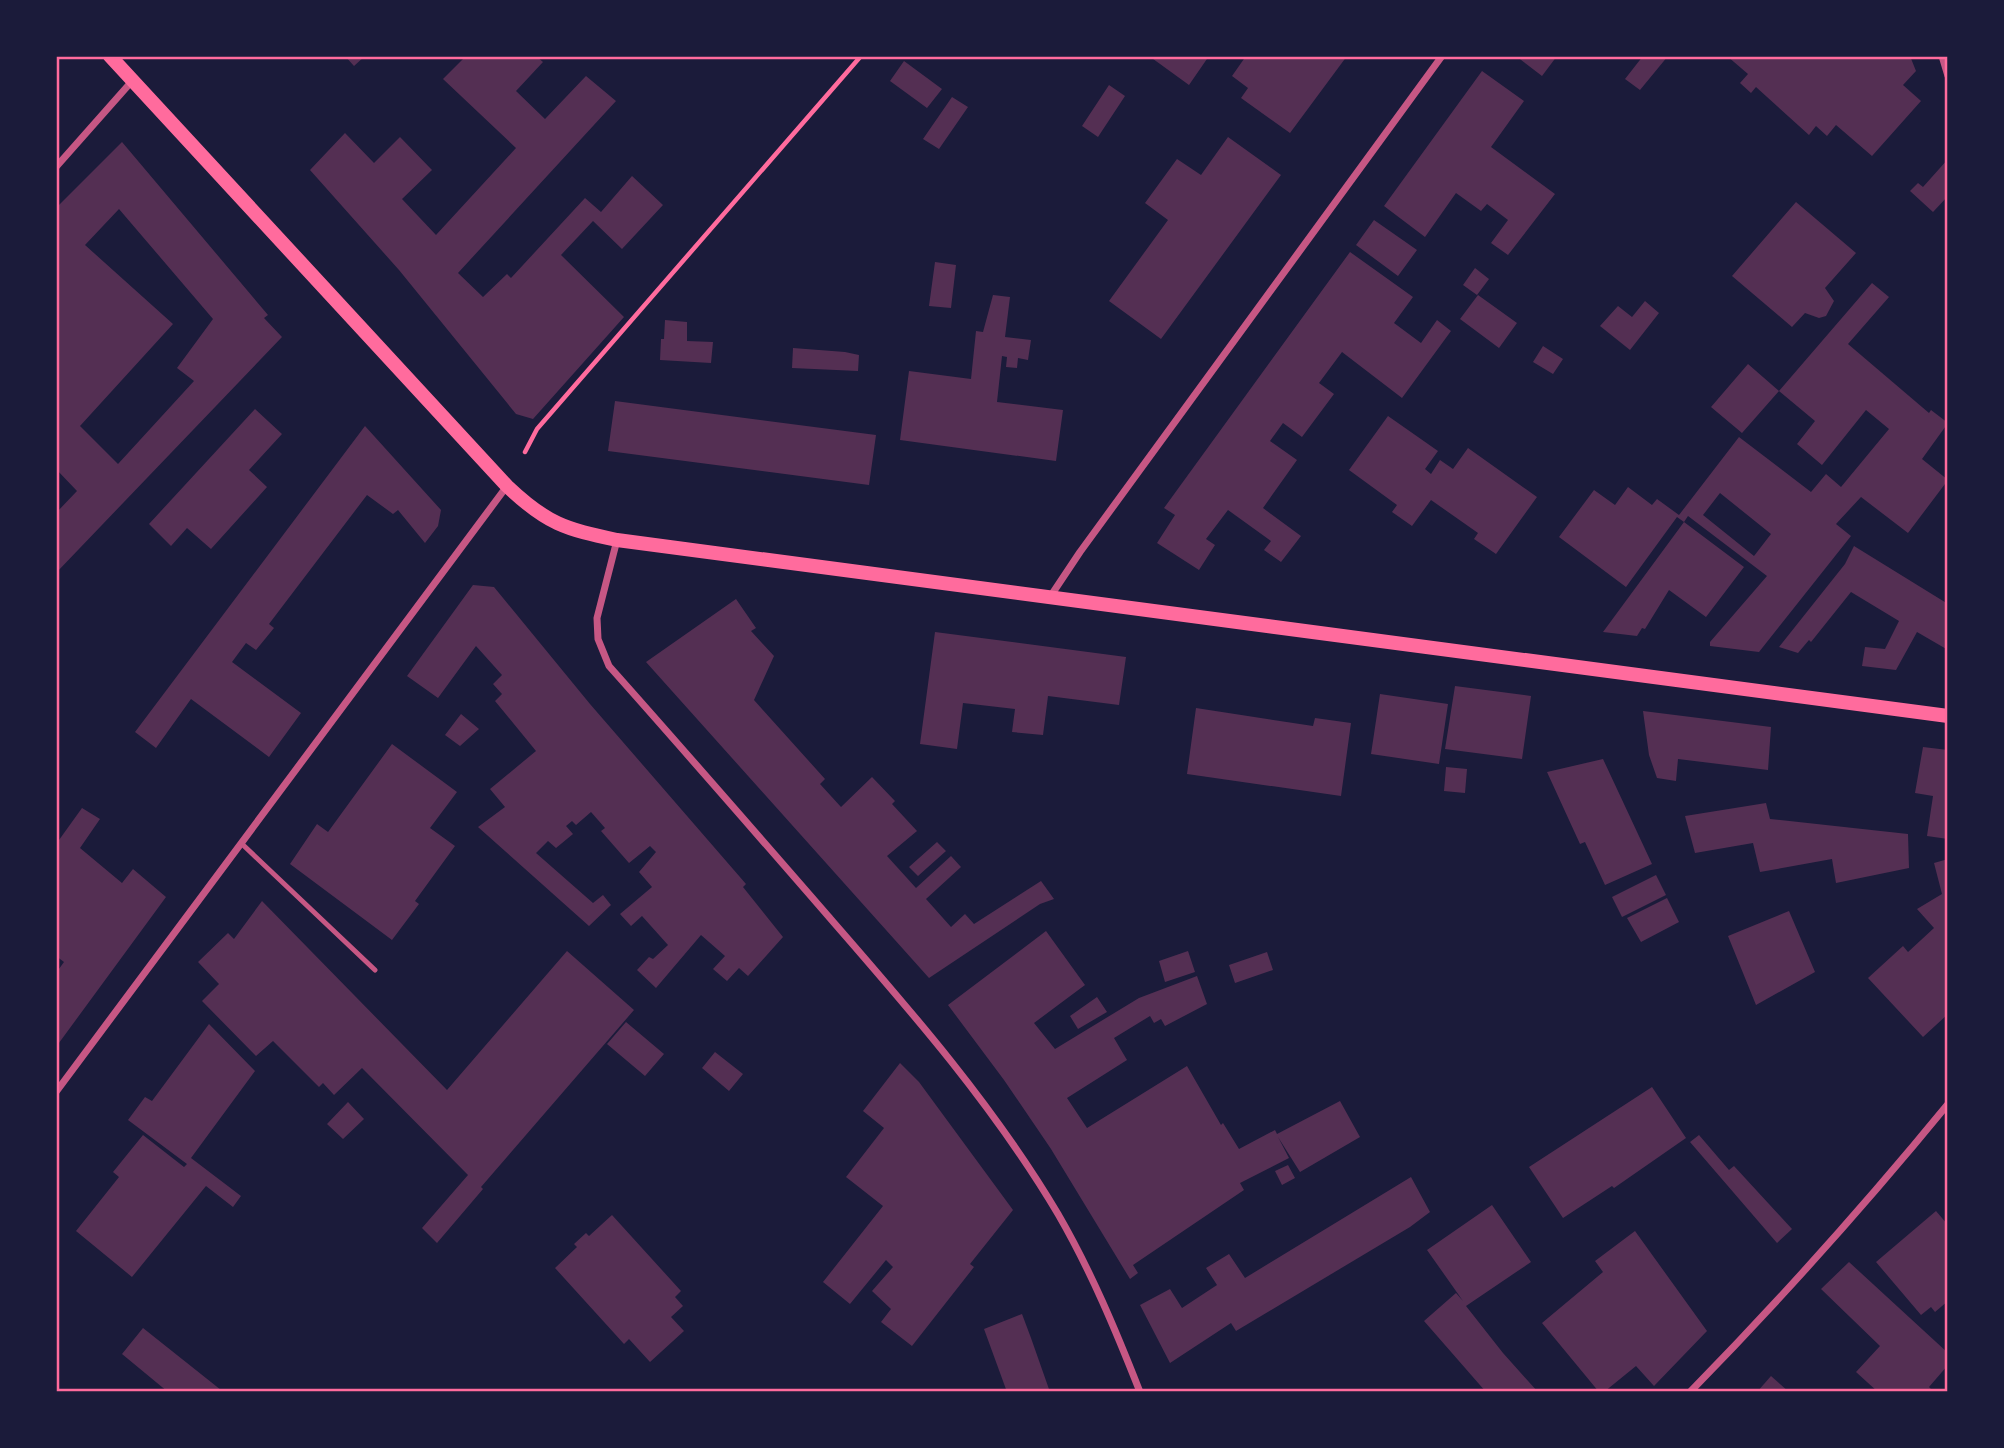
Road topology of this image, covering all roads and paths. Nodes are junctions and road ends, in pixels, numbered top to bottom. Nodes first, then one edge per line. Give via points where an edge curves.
1 (110, 56) edge
2 (861, 56) edge
3 (1442, 56) edge
4 (1942, 56) edge
5 (1948, 76) edge
6 (132, 80) junction
7 (56, 167) edge
8 (507, 486) junction
9 (617, 540) junction
10 (1050, 598) junction
11 (1948, 716) edge
12 (241, 843) junction
13 (375, 970) dead end
14 (56, 1092) edge
15 (1948, 1104) edge
16 (1140, 1392) edge
17 (1690, 1392) edge

1 - 6 main road
2 - 8 path via 537,429
3 - 10 street
4 - 5 street
6 - 7 street
6 - 8 main road
8 - 9 main road via 556,524
8 - 12 street
9 - 10 main road
9 - 16 street via 597,618 598,639 610,666 899,998 1006,1135 1089,1273
10 - 11 main road
12 - 13 lane
12 - 14 street
15 - 17 street via 1899,1164

